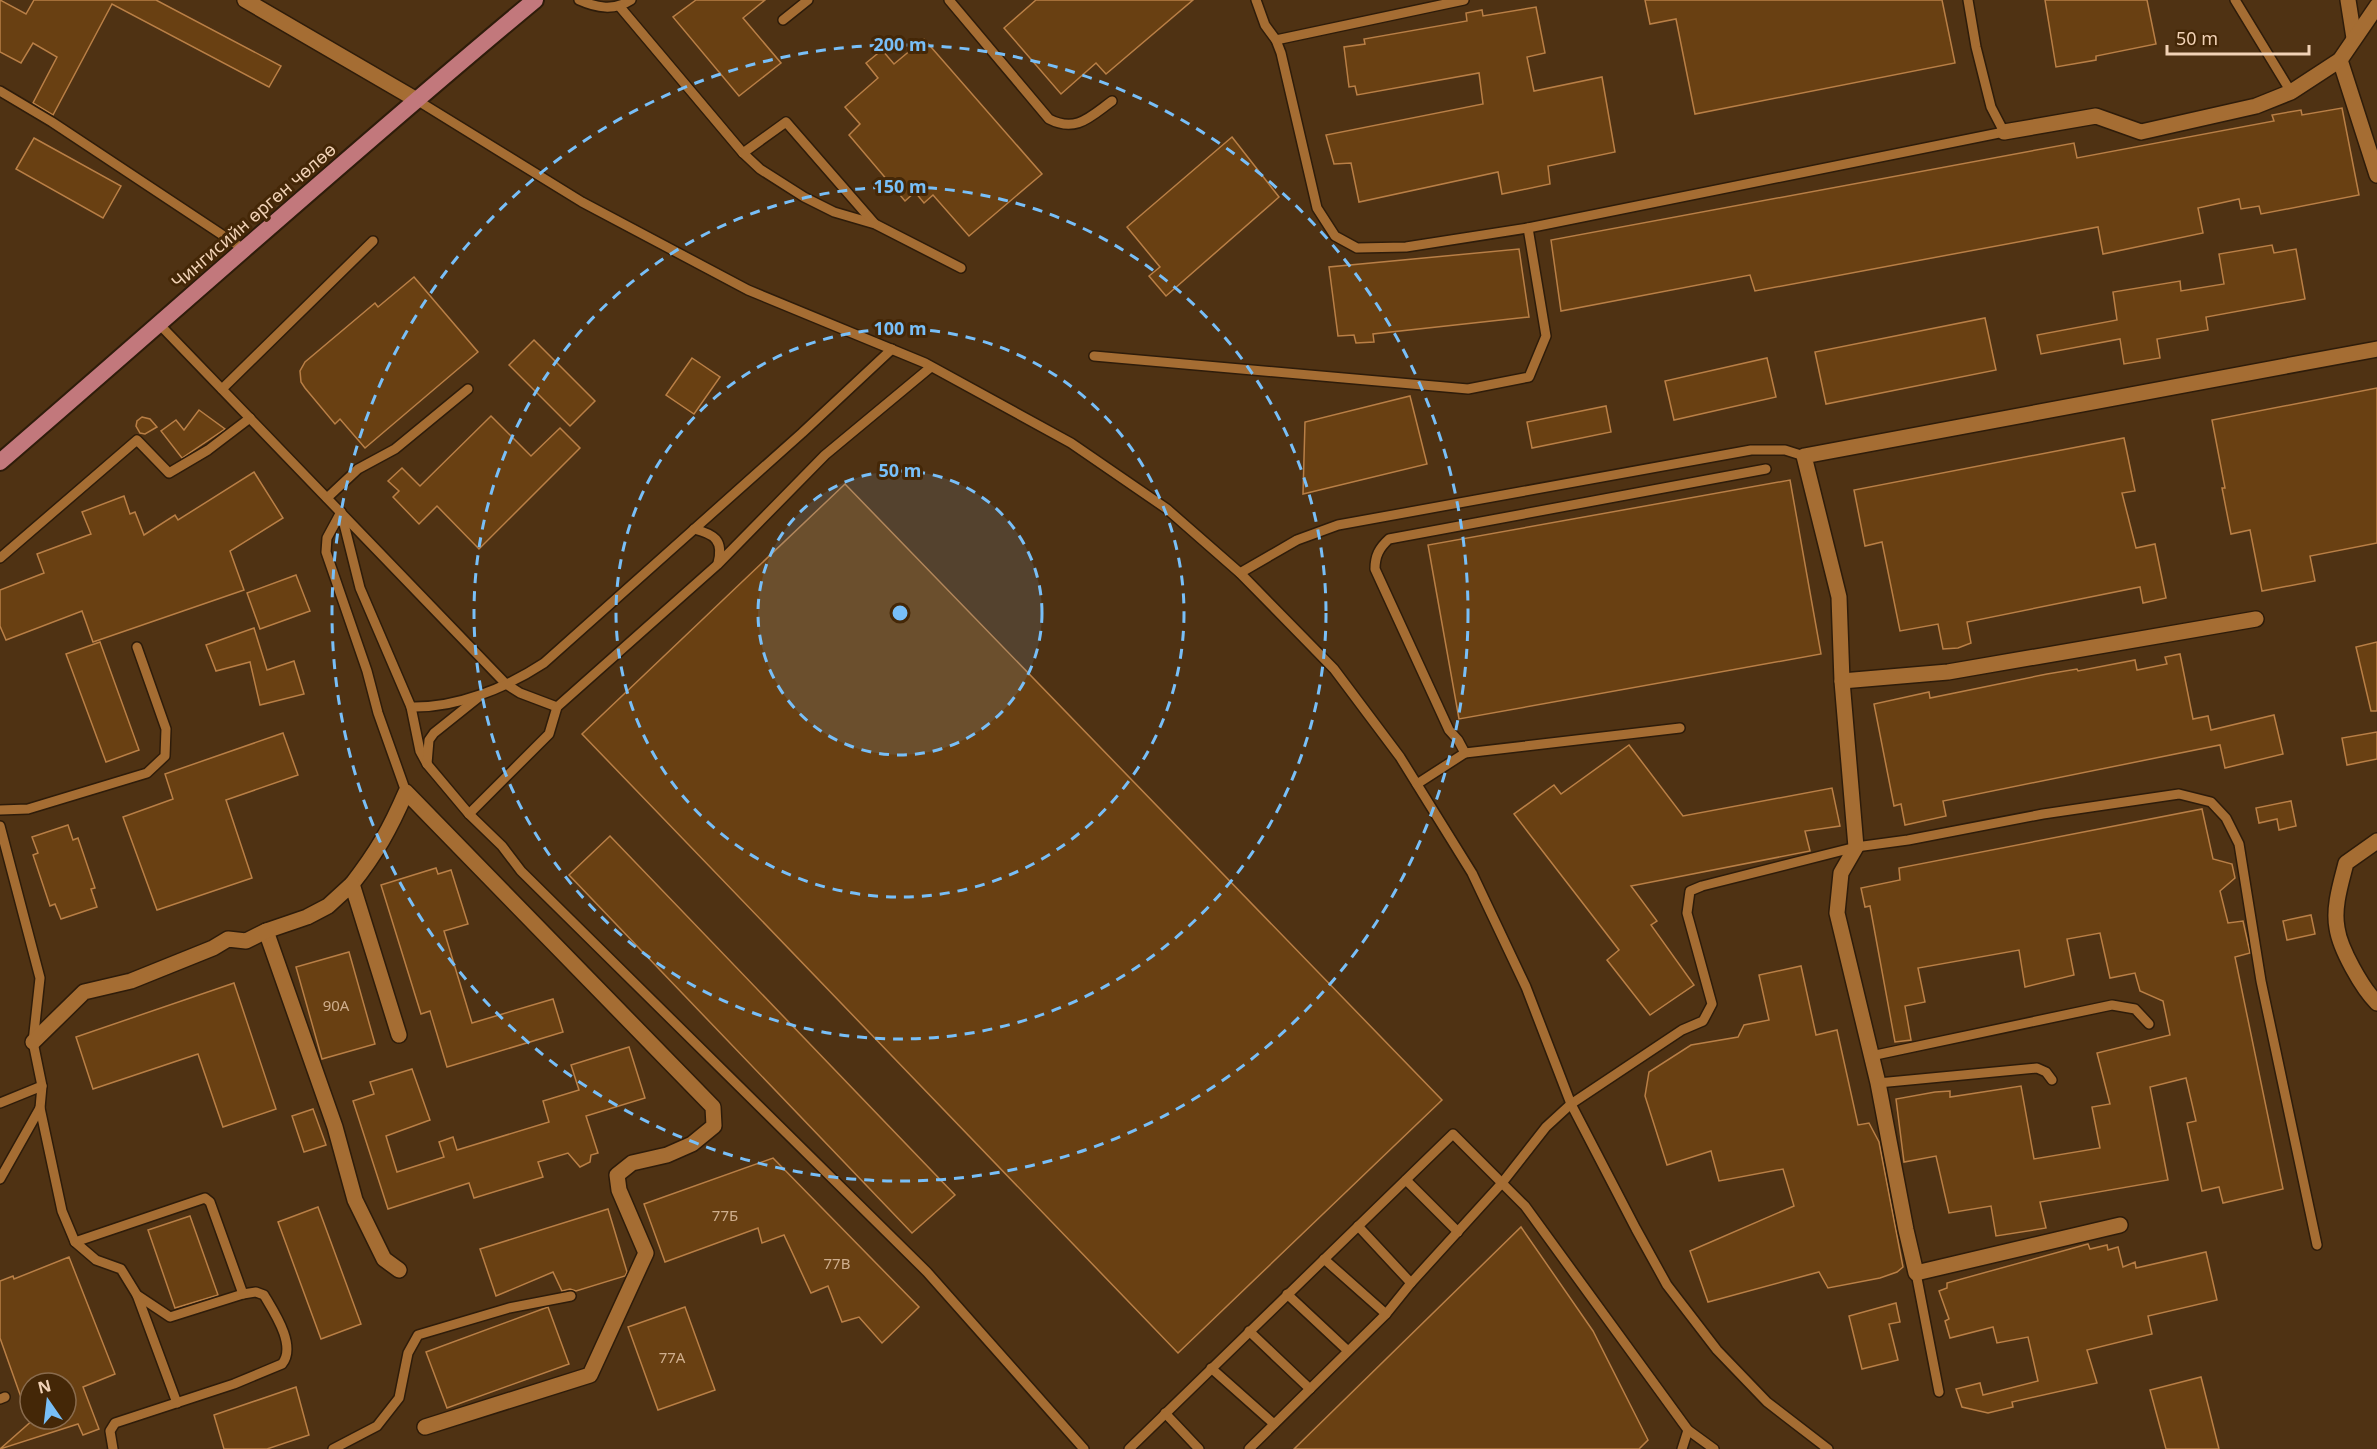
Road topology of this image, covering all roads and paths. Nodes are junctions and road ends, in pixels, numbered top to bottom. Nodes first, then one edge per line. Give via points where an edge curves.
1 (245, 0) edge
2 (535, 0) edge
3 (579, 0) edge
4 (631, 0) edge
5 (808, 0) edge
6 (949, 0) edge
7 (1256, 0) edge
8 (1464, 0) edge
9 (1968, 0) edge
10 (2235, 0) edge
11 (2348, 0) edge
12 (2377, 6) edge
13 (620, 7) junction
14 (783, 20) dead end
15 (2354, 38) junction
16 (1276, 40) junction
17 (2340, 60) junction
18 (0, 92) edge
19 (2291, 92) junction
20 (416, 99) junction
21 (1112, 102) dead end
22 (2004, 132) junction
23 (743, 153) junction
24 (2377, 175) edge
25 (875, 224) junction
26 (1528, 228) junction
27 (373, 241) dead end
28 (245, 250) junction
29 (961, 268) dead end
30 (160, 325) junction
31 (892, 349) junction
32 (2377, 349) edge
33 (1094, 356) dead end
34 (931, 367) junction
35 (222, 388) junction
36 (468, 389) dead end
37 (250, 418) junction
38 (1804, 456) junction
39 (0, 462) edge
40 (1767, 469) dead end
41 (327, 498) junction
42 (340, 512) junction
43 (694, 529) junction
44 (0, 558) edge
45 (717, 565) junction
46 (1240, 573) junction
47 (2256, 619) dead end
48 (137, 647) dead end
49 (1842, 681) junction
50 (506, 684) junction
51 (483, 693) junction
52 (411, 706) junction
53 (557, 707) junction
54 (1680, 728) dead end
55 (1465, 753) junction
56 (427, 764) junction
57 (1417, 784) junction
58 (406, 792) junction
59 (0, 810) edge
60 (469, 813) junction
61 (0, 830) edge
62 (2377, 841) edge
63 (1856, 847) junction
64 (352, 884) junction
65 (266, 931) junction
66 (2377, 1003) edge
67 (2149, 1024) dead end
68 (399, 1035) dead end
69 (33, 1042) junction
70 (1871, 1056) junction
71 (2052, 1080) dead end
72 (1878, 1083) junction
73 (42, 1086) junction
74 (0, 1103) edge
75 (1571, 1104) junction
76 (40, 1108) junction
77 (0, 1179) edge
78 (1406, 1180) junction
79 (1502, 1183) junction
80 (2120, 1225) dead end
81 (1358, 1226) junction
82 (1458, 1232) junction
83 (75, 1242) junction
84 (2317, 1245) dead end
85 (1324, 1259) junction
86 (399, 1270) dead end
87 (1916, 1273) junction
88 (1411, 1283) junction
89 (243, 1294) junction
90 (1287, 1294) junction
91 (137, 1295) junction
92 (572, 1296) dead end
93 (1386, 1314) junction
94 (1249, 1331) junction
95 (1348, 1351) junction
96 (1211, 1368) junction
97 (1310, 1389) junction
98 (1939, 1392) dead end
99 (177, 1403) junction
100 (1165, 1413) junction
101 (1274, 1424) junction
102 (425, 1427) dead end
103 (1688, 1430) junction
104 (113, 1449) edge
105 (333, 1449) edge
106 (1084, 1449) edge
107 (1129, 1449) edge
108 (1199, 1449) edge
109 (1249, 1449) edge
110 (1682, 1449) edge
111 (1714, 1449) edge
112 (1828, 1449) edge

1 - 20 street
2 - 20 highway, Чингисийн өргөн чөлөө
3 - 13 lane via 590,5
4 - 13 lane
5 - 14 lane
6 - 21 lane via 1049,119 1060,125 1073,125
7 - 16 lane via 1265,25
8 - 16 lane
9 - 22 lane via 1991,107
10 - 19 lane
11 - 15 street
12 - 15 street
13 - 23 lane
15 - 17 street
16 - 26 lane via 1317,208 1335,236 1358,248 1406,247
17 - 19 street
17 - 24 street
18 - 28 lane
19 - 22 street via 2256,106 2141,132 2096,116
20 - 28 highway, Чингисийн өргөн чөлөө
20 - 31 lane via 582,202 748,290
22 - 26 lane
23 - 25 lane via 760,169 804,197 834,212
23 - 25 lane via 786,122
25 - 29 lane
26 - 33 lane via 1546,336 1529,377 1467,389
27 - 35 lane
28 - 30 highway, Чингисийн өргөн чөлөө
30 - 35 lane
30 - 39 highway, Чингисийн өргөн чөлөө
31 - 34 lane
31 - 43 lane
32 - 38 street
34 - 45 lane via 825,455
34 - 46 lane via 1071,443 1167,509
35 - 37 lane
36 - 41 lane via 395,449 358,469
37 - 41 lane
37 - 44 lane via 169,473 137,440
38 - 46 lane via 1785,450 1751,450 1338,525 1297,540
38 - 49 street via 1839,597
40 - 55 lane via 1389,539 1379,548 1375,569 1449,730
41 - 42 lane
42 - 50 lane
42 - 52 lane via 360,588
42 - 58 lane via 327,538 326,552
43 - 45 lane via 715,537 720,553
43 - 50 lane via 544,663
45 - 53 lane
46 - 57 lane via 1334,669
47 - 49 street via 1948,672
48 - 59 lane via 166,729 165,756 147,773 28,808
49 - 63 street
50 - 51 lane
50 - 53 lane
51 - 52 lane via 439,706
51 - 56 lane via 434,733 429,740
52 - 56 lane via 414,730
53 - 60 lane via 549,734
54 - 55 lane
55 - 57 lane
56 - 60 lane
57 - 75 lane via 1472,873 1526,987
58 - 64 street via 390,831
58 - 102 street via 713,1107 714,1126 692,1144 632,1163 617,1175 619,1190 646,1254 590,1375
60 - 106 lane via 521,872 927,1272
61 - 69 lane via 40,978
62 - 66 street via 2346,863 2338,896 2337,928 2350,963
63 - 70 street via 1841,873 1837,913
63 - 75 lane via 1690,891 1687,913 1712,1004 1703,1021 1682,1030
63 - 84 lane via 2179,794 2211,802 2226,818 2239,844 2260,981
64 - 65 street via 328,906
64 - 68 street
65 - 69 street via 246,941 228,939 131,981 84,992
65 - 86 street via 335,1127 355,1200 384,1258
67 - 70 lane via 2135,1008 2112,1005
69 - 73 lane
70 - 72 street
71 - 72 lane via 2037,1068
72 - 87 street
73 - 74 lane
73 - 76 lane
75 - 79 lane via 1546,1127
75 - 112 lane via 1667,1285 1717,1350 1767,1402
76 - 77 lane
76 - 83 lane via 62,1211
78 - 79 lane via 1453,1134
78 - 81 lane
78 - 82 lane
79 - 82 lane
79 - 103 lane via 1525,1206
80 - 87 street
81 - 85 lane
81 - 88 lane
82 - 88 lane
83 - 89 lane via 205,1198 210,1202
83 - 91 lane via 96,1260 121,1269
85 - 90 lane
85 - 93 lane
87 - 98 lane
88 - 93 lane
89 - 91 lane via 170,1317
89 - 99 lane via 264,1295 282,1327 286,1359 234,1384
90 - 94 lane
90 - 95 lane
91 - 99 lane
92 - 105 lane via 509,1308 418,1335 408,1353 399,1398 376,1426
93 - 95 lane
94 - 96 lane
94 - 97 lane
95 - 97 lane
96 - 100 lane
96 - 101 lane
97 - 101 lane
99 - 104 lane via 115,1423 110,1431
100 - 107 lane
100 - 108 lane
101 - 109 lane
103 - 110 lane
103 - 111 lane

